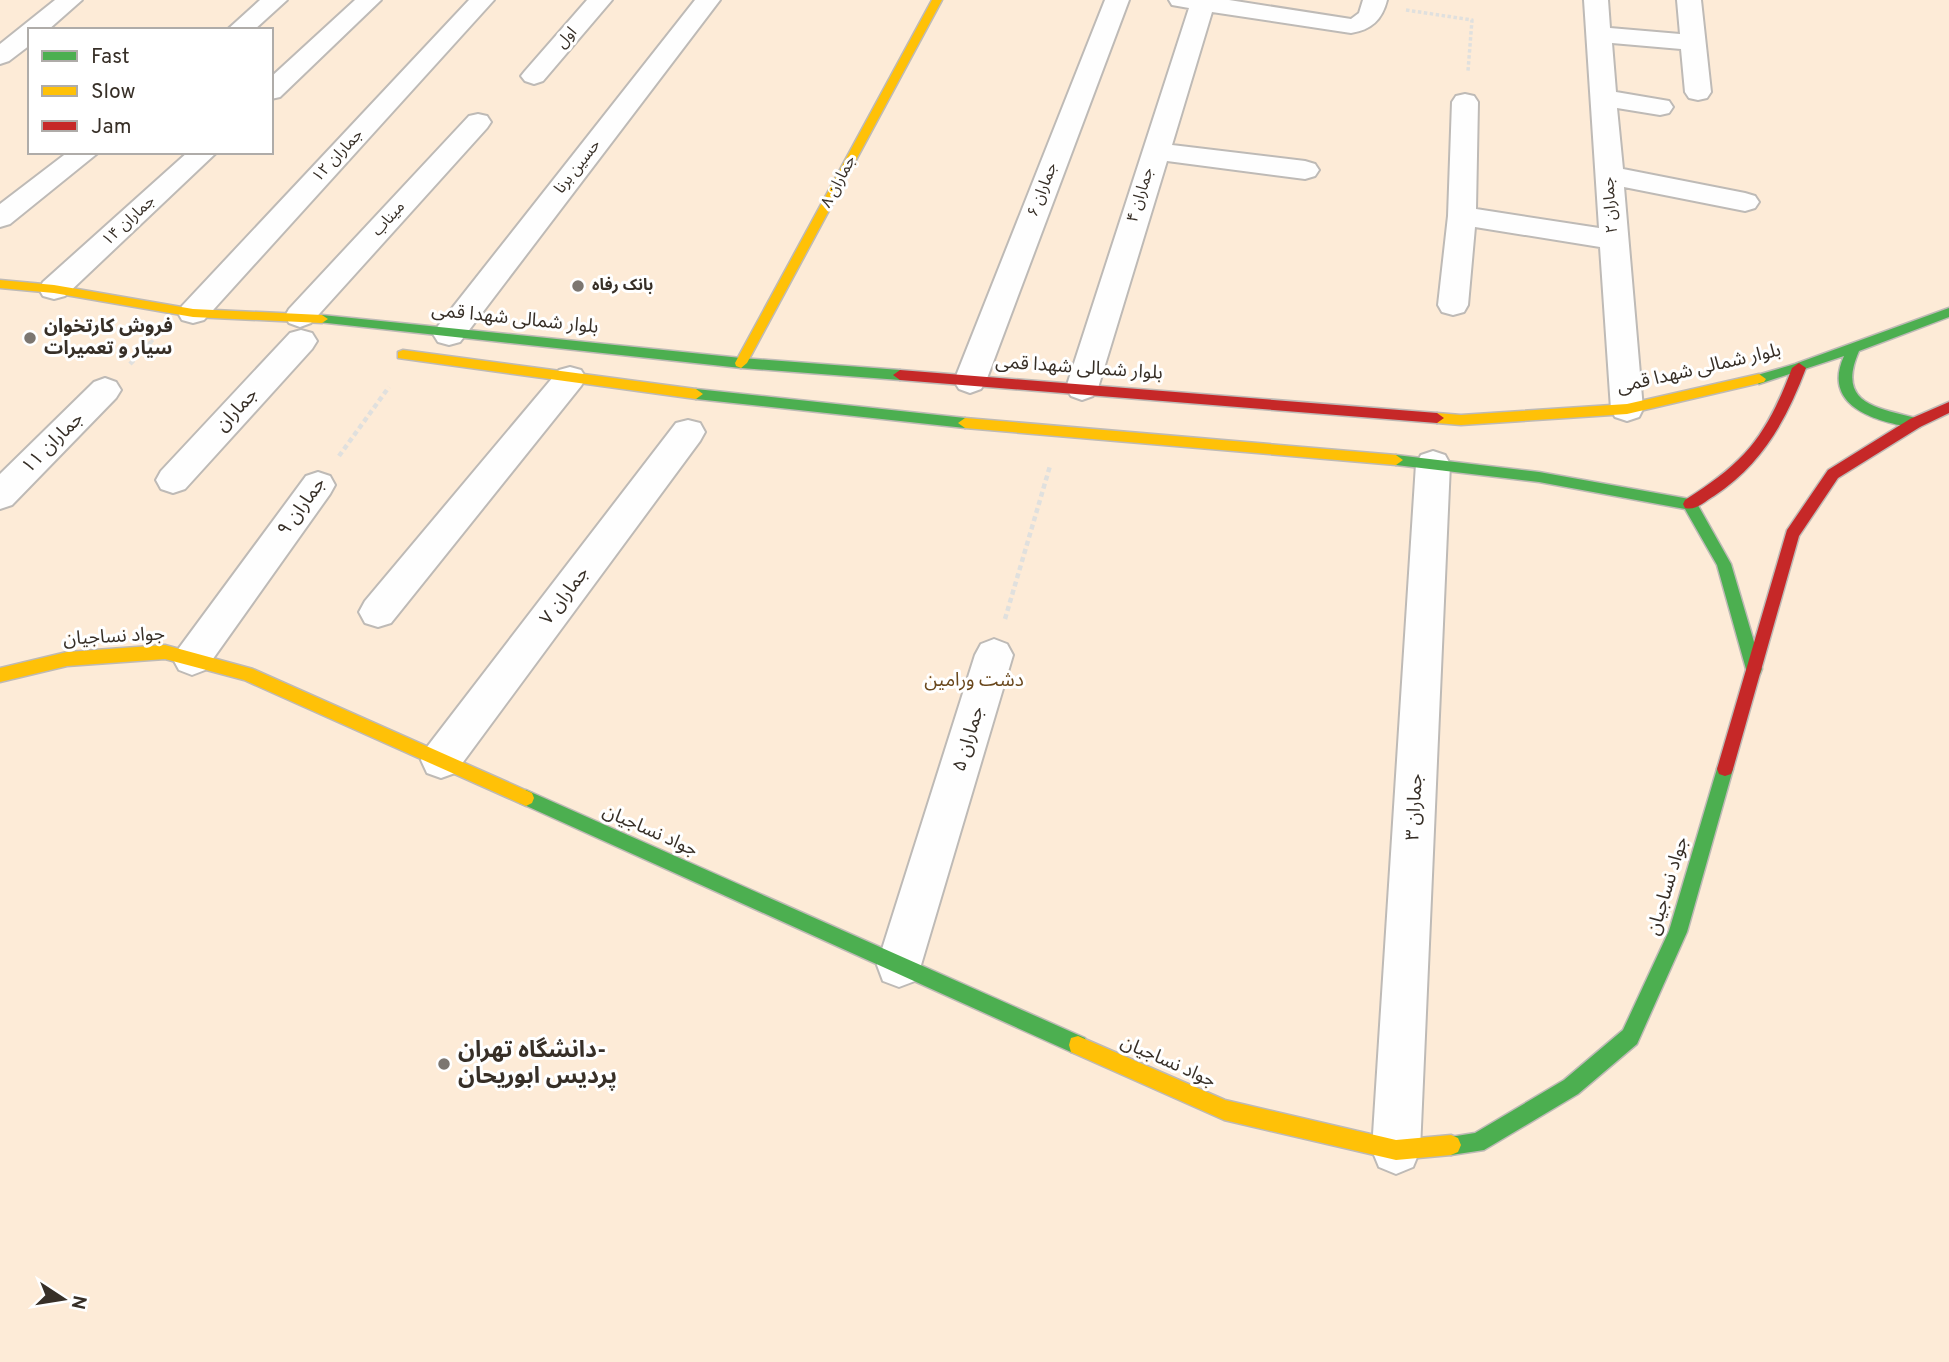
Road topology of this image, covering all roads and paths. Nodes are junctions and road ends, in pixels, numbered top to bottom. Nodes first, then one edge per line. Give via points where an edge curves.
1 (69, 0) edge
2 (275, 0) edge
3 (369, 0) edge
4 (482, 0) edge
5 (600, 0) edge
6 (708, 0) edge
7 (937, 0) edge
8 (1117, 0) edge
9 (1596, 0) edge
10 (1689, 0) edge
11 (1192, 2) edge
12 (1248, 5) edge
13 (1370, 10) edge
14 (35, 28) edge
15 (241, 28) edge
16 (28, 33) edge
17 (1599, 34) junction
18 (1692, 43) junction
19 (0, 56) edge
20 (534, 76) dead end
21 (273, 89) edge
22 (1698, 92) dead end
23 (1604, 98) junction
24 (1465, 102) joint
25 (1660, 107) dead end
26 (478, 122) dead end
27 (1155, 152) junction
28 (83, 154) edge
29 (202, 154) edge
30 (1305, 170) dead end
31 (1609, 175) junction
32 (1745, 202) dead end
33 (1462, 216) junction
34 (0, 218) edge
35 (1614, 240) junction
36 (0, 284) edge
37 (54, 289) junction
38 (1453, 305) dead end
39 (1949, 312) edge
40 (193, 313) junction
41 (233, 331) dead end
42 (449, 334) junction
43 (158, 335) dead end
44 (301, 335) junction
45 (1854, 347) junction
46 (388, 353) dead end
47 (413, 356) junction
48 (741, 363) junction
49 (1799, 368) junction
50 (570, 378) junction
51 (970, 381) junction
52 (1082, 388) junction
53 (105, 390) joint
54 (1949, 407) edge
55 (1627, 410) junction
56 (1915, 423) junction
57 (688, 432) dead end
58 (1060, 432) junction
59 (1433, 464) junction
60 (173, 480) dead end
61 (318, 485) joint
62 (0, 496) edge
63 (1690, 504) junction
64 (379, 612) dead end
65 (994, 655) joint
66 (192, 659) junction
67 (1754, 669) junction
68 (0, 675) edge
69 (441, 760) junction
70 (899, 965) junction
71 (1396, 1150) junction

1 - 14 street
2 - 15 street
3 - 21 street
4 - 40 street, جماران ۱۲
5 - 20 street, اول
6 - 42 street, حسین برنا
7 - 48 main road, جماران ۸
8 - 51 street, جماران ۶
9 - 17 street, جماران ۲
10 - 18 street
11 - 12 street
11 - 27 street, جماران ۴
12 - 13 street
13 - 24 path via 1472,20
16 - 19 street
17 - 18 street
17 - 23 street, جماران ۲
18 - 22 street
23 - 25 street
23 - 31 street, جماران ۲
24 - 33 street
26 - 44 street, میناب
27 - 30 street
27 - 52 street, جماران ۴
28 - 34 street
29 - 37 street, جماران ۱۴
31 - 32 street
31 - 35 street, جماران ۲
33 - 35 street
33 - 38 street
35 - 55 street, جماران ۲
36 - 37 main road, بلوار شمالی شهدا قمی
37 - 40 main road, بلوار شمالی شهدا قمی
39 - 45 main road, بلوار شمالی شهدا قمی
40 - 41 main road, بلوار شمالی شهدا قمی
40 - 44 main road, بلوار شمالی شهدا قمی
42 - 44 main road, بلوار شمالی شهدا قمی
42 - 48 main road, بلوار شمالی شهدا قمی
43 - 53 path
44 - 60 street, جماران
45 - 49 main road, بلوار شمالی شهدا قمی
45 - 56 main road via 1844,366 1844,383 1853,401 1878,418
46 - 47 main road
47 - 50 main road
47 - 61 path, جماران ۹
48 - 51 main road, بلوار شمالی شهدا قمی
49 - 55 main road, بلوار شمالی شهدا قمی
49 - 63 main road via 1759,451 1729,480
50 - 58 main road
50 - 64 street
51 - 52 main road, بلوار شمالی شهدا قمی
52 - 55 main road, بلوار شمالی شهدا قمی via 1461,420
53 - 62 street, جماران ۱۱
54 - 56 main road, جواد نساجیان
56 - 67 main road, جواد نساجیان via 1833,474 1792,534
57 - 69 street, جماران ۷
58 - 59 main road
58 - 65 path
59 - 63 main road
59 - 71 street, جماران ۳
61 - 66 street, جماران ۹
63 - 67 main road via 1724,564
65 - 70 street, جماران ۵
66 - 68 main road, جواد نساجیان via 165,652 67,659
66 - 69 main road, جواد نساجیان via 247,674
67 - 71 main road, جواد نساجیان via 1678,932 1630,1037 1571,1087 1477,1143
69 - 70 main road, جواد نساجیان
70 - 71 main road, جواد نساجیان via 1224,1110

